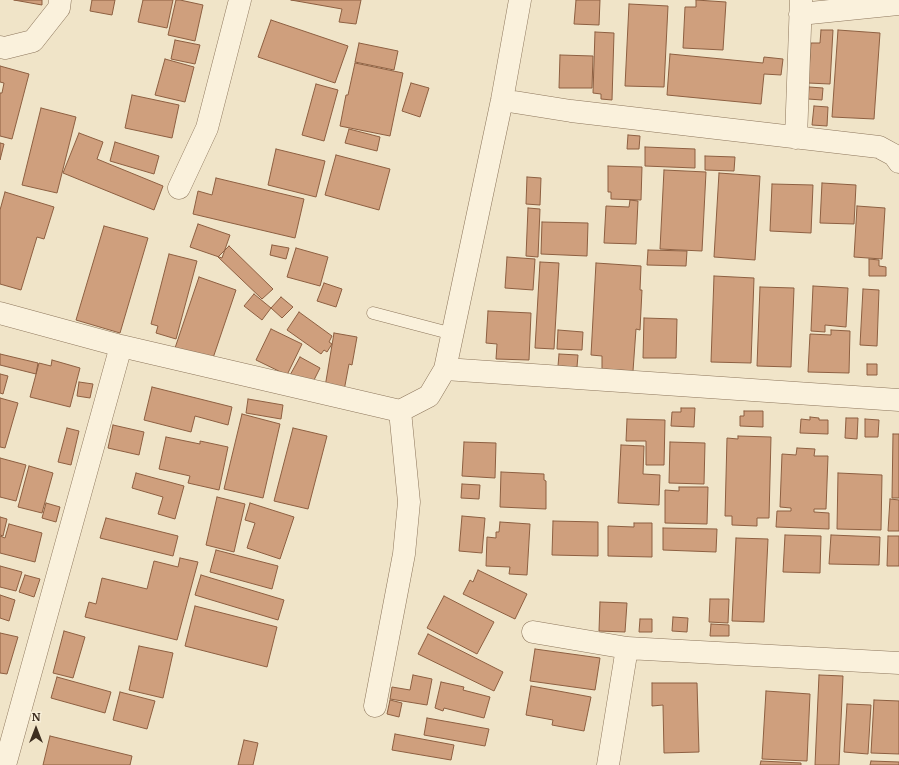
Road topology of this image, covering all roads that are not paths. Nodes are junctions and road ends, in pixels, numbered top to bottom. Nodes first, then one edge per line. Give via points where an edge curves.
1 (60, 0) edge
2 (240, 0) edge
3 (520, 0) edge
4 (899, 4) edge
5 (801, 7) edge
6 (0, 47) edge
7 (502, 100) junction
8 (796, 138) junction
9 (899, 162) edge
10 (179, 188) dead end
11 (0, 313) edge
12 (373, 313) dead end
13 (453, 334) junction
14 (121, 346) junction
15 (446, 369) junction
16 (899, 400) edge
17 (400, 411) junction
18 (533, 632) dead end
19 (627, 648) junction
20 (899, 663) edge
21 (375, 706) dead end
22 (5, 765) edge
23 (608, 765) edge

1 - 6 street via 59,8 33,41
2 - 10 street via 207,128
3 - 7 street
4 - 5 street
5 - 8 street
7 - 8 street via 571,111
7 - 13 street
8 - 9 street via 879,147 894,155
11 - 14 street
12 - 13 lane
13 - 15 street
14 - 17 street
14 - 22 street
15 - 16 street
15 - 17 street via 429,396
17 - 21 street via 409,502 404,554
18 - 19 street
19 - 20 street
19 - 23 street

